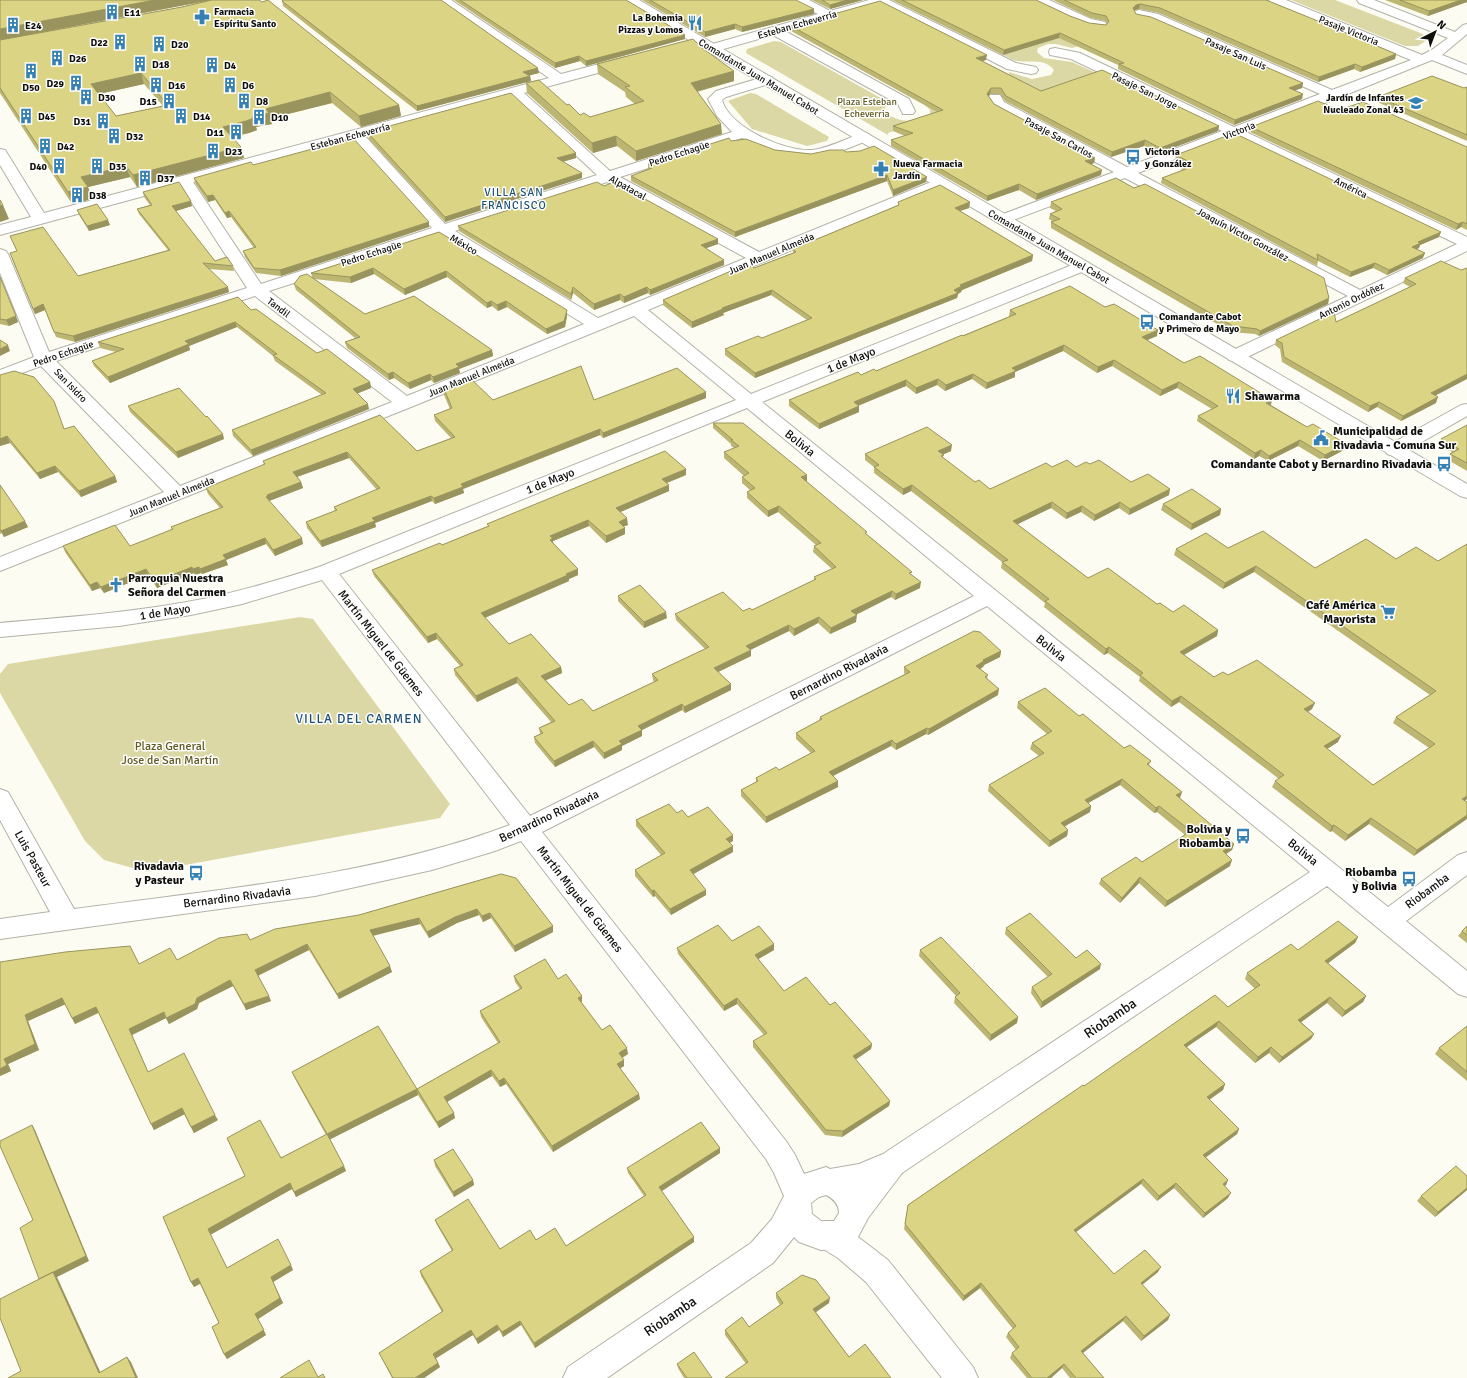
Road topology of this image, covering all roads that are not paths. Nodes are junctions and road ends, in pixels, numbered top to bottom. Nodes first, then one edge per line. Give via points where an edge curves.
1 (443, 0) edge
2 (630, 0) edge
3 (800, 0) edge
4 (881, 0) edge
5 (1039, 0) edge
6 (1275, 0) edge
7 (1363, 0) edge
8 (1139, 14) edge
9 (828, 15) junction
10 (1101, 25) edge
11 (775, 30) junction
12 (1462, 32) edge
13 (700, 41) junction
14 (681, 46) edge
15 (713, 48) junction
16 (1055, 52) dead end
17 (641, 57) edge
18 (1428, 58) junction
19 (1031, 70) dead end
20 (1467, 70) edge
21 (559, 79) junction
22 (767, 80) junction
23 (515, 91) junction
24 (1336, 94) junction
25 (995, 98) dead end
26 (1354, 98) dead end
27 (402, 108) dead end
28 (908, 111) dead end
29 (414, 118) junction
30 (1234, 132) junction
31 (742, 133) junction
32 (356, 134) junction
33 (864, 137) junction
34 (0, 153) edge
35 (1126, 173) junction
36 (607, 176) junction
37 (185, 181) junction
38 (941, 183) junction
39 (1003, 219) junction
40 (40, 220) junction
41 (0, 230) edge
42 (442, 230) junction
43 (1467, 244) edge
44 (0, 254) edge
45 (758, 258) junction
46 (1083, 266) junction
47 (257, 290) junction
48 (1360, 296) junction
49 (636, 309) junction
50 (596, 325) junction
51 (1235, 356) junction
52 (44, 359) junction
53 (0, 376) edge
54 (749, 401) junction
55 (405, 403) junction
56 (1467, 409) edge
57 (1394, 450) junction
58 (1467, 492) edge
59 (177, 494) junction
60 (0, 564) edge
61 (326, 572) junction
62 (989, 597) junction
63 (1, 630) edge
64 (0, 798) edge
65 (526, 829) junction
66 (1467, 862) edge
67 (1328, 873) junction
68 (67, 919) junction
69 (1386, 921) junction
70 (0, 928) edge
71 (1467, 986) edge
72 (893, 1164) junction
73 (812, 1190) junction
74 (854, 1214) junction
75 (825, 1236) junction
76 (762, 1253) junction
77 (877, 1271) junction
78 (579, 1378) edge
79 (962, 1378) edge

1 - 21 street
2 - 13 street, Comandante Juan Manuel Cabot
3 - 9 street
4 - 9 street, Esteban Echeverría
4 - 19 street via 1012,66
5 - 10 street via 1087,22
6 - 18 street, Pasaje Victoria
7 - 12 street
8 - 24 street, Pasaje San Luis via 1154,17
9 - 11 street, Esteban Echeverría
11 - 15 street, Esteban Echeverría
11 - 28 street via 904,102
12 - 18 street, Victoria
13 - 14 street
13 - 15 street, Comandante Juan Manuel Cabot
15 - 22 street, Comandante Juan Manuel Cabot
16 - 30 street, Pasaje San Jorge via 1075,56
17 - 21 street, Esteban Echeverría
18 - 20 street, Pasaje Victoria
18 - 24 street, Victoria
21 - 23 street, Esteban Echeverría
22 - 31 street via 721,94 715,99 725,116
22 - 33 street, Comandante Juan Manuel Cabot
23 - 29 street, Esteban Echeverría
23 - 36 street, Alpatacal
24 - 26 street, Pasaje San Luis
24 - 30 street, Victoria
25 - 35 street, Pasaje San Carlos via 999,105
27 - 29 street
29 - 32 street, Esteban Echeverría
30 - 35 street, Victoria
30 - 43 street, América
31 - 33 street via 803,154 819,153
31 - 36 street, Pedro Echagüe
32 - 37 street, Esteban Echeverría
32 - 42 street, México
33 - 38 street, Comandante Juan Manuel Cabot
34 - 40 street
35 - 39 street, Victoria
35 - 48 street, Joaquín Víctor González
36 - 42 street, Pedro Echagüe
36 - 45 street, Alpatacal
37 - 40 street, Esteban Echeverría
37 - 47 street, Tandil
38 - 39 street, Comandante Juan Manuel Cabot
38 - 45 street, Juan Manuel Almeida
39 - 46 street, Comandante Juan Manuel Cabot
40 - 41 street, Esteban Echeverría
42 - 47 street, Pedro Echagüe
42 - 50 street, México
43 - 48 street, Antonio Ordóñez
44 - 52 street, San Isidro
45 - 49 street, Juan Manuel Almeida
46 - 51 street, Comandante Juan Manuel Cabot
46 - 54 street, 1 de Mayo
47 - 52 street, Pedro Echagüe
47 - 55 street, Tandil
48 - 51 street, Antonio Ordóñez
49 - 50 street, Juan Manuel Almeida
49 - 54 street, Bolivia
50 - 55 street, Juan Manuel Almeida
51 - 57 street, Comandante Juan Manuel Cabot
52 - 53 street, Pedro Echagüe
52 - 59 street, San Isidro
54 - 61 street, 1 de Mayo
54 - 62 street, Bolivia
55 - 59 street, Juan Manuel Almeida
56 - 57 street
57 - 58 street, Comandante Juan Manuel Cabot
59 - 60 street, Juan Manuel Almeida
61 - 63 street, 1 de Mayo via 190,609
61 - 65 street, Martín Miguel de Güemes
62 - 65 street, Bernardino Rivadavia
62 - 67 street, Bolivia
64 - 68 street, Luis Pasteur
65 - 68 street, Bernardino Rivadavia via 432,860 315,886
65 - 73 street, Martín Miguel de Güemes via 785,1164
66 - 69 street, Riobamba
67 - 69 street, Bolivia
67 - 72 street, Riobamba
68 - 70 street, Bernardino Rivadavia
69 - 71 street, Bolivia
72 - 73 street, Riobamba via 861,1177
72 - 74 street, Riobamba
73 - 74 street via 844,1188 854,1204
73 - 75 street via 796,1210 801,1222 810,1232
73 - 76 street, Riobamba via 793,1212 779,1235
74 - 75 street via 846,1229 839,1234
74 - 77 street
75 - 76 street, Riobamba via 791,1241
75 - 77 street via 849,1248
76 - 78 street, Riobamba
77 - 79 street

